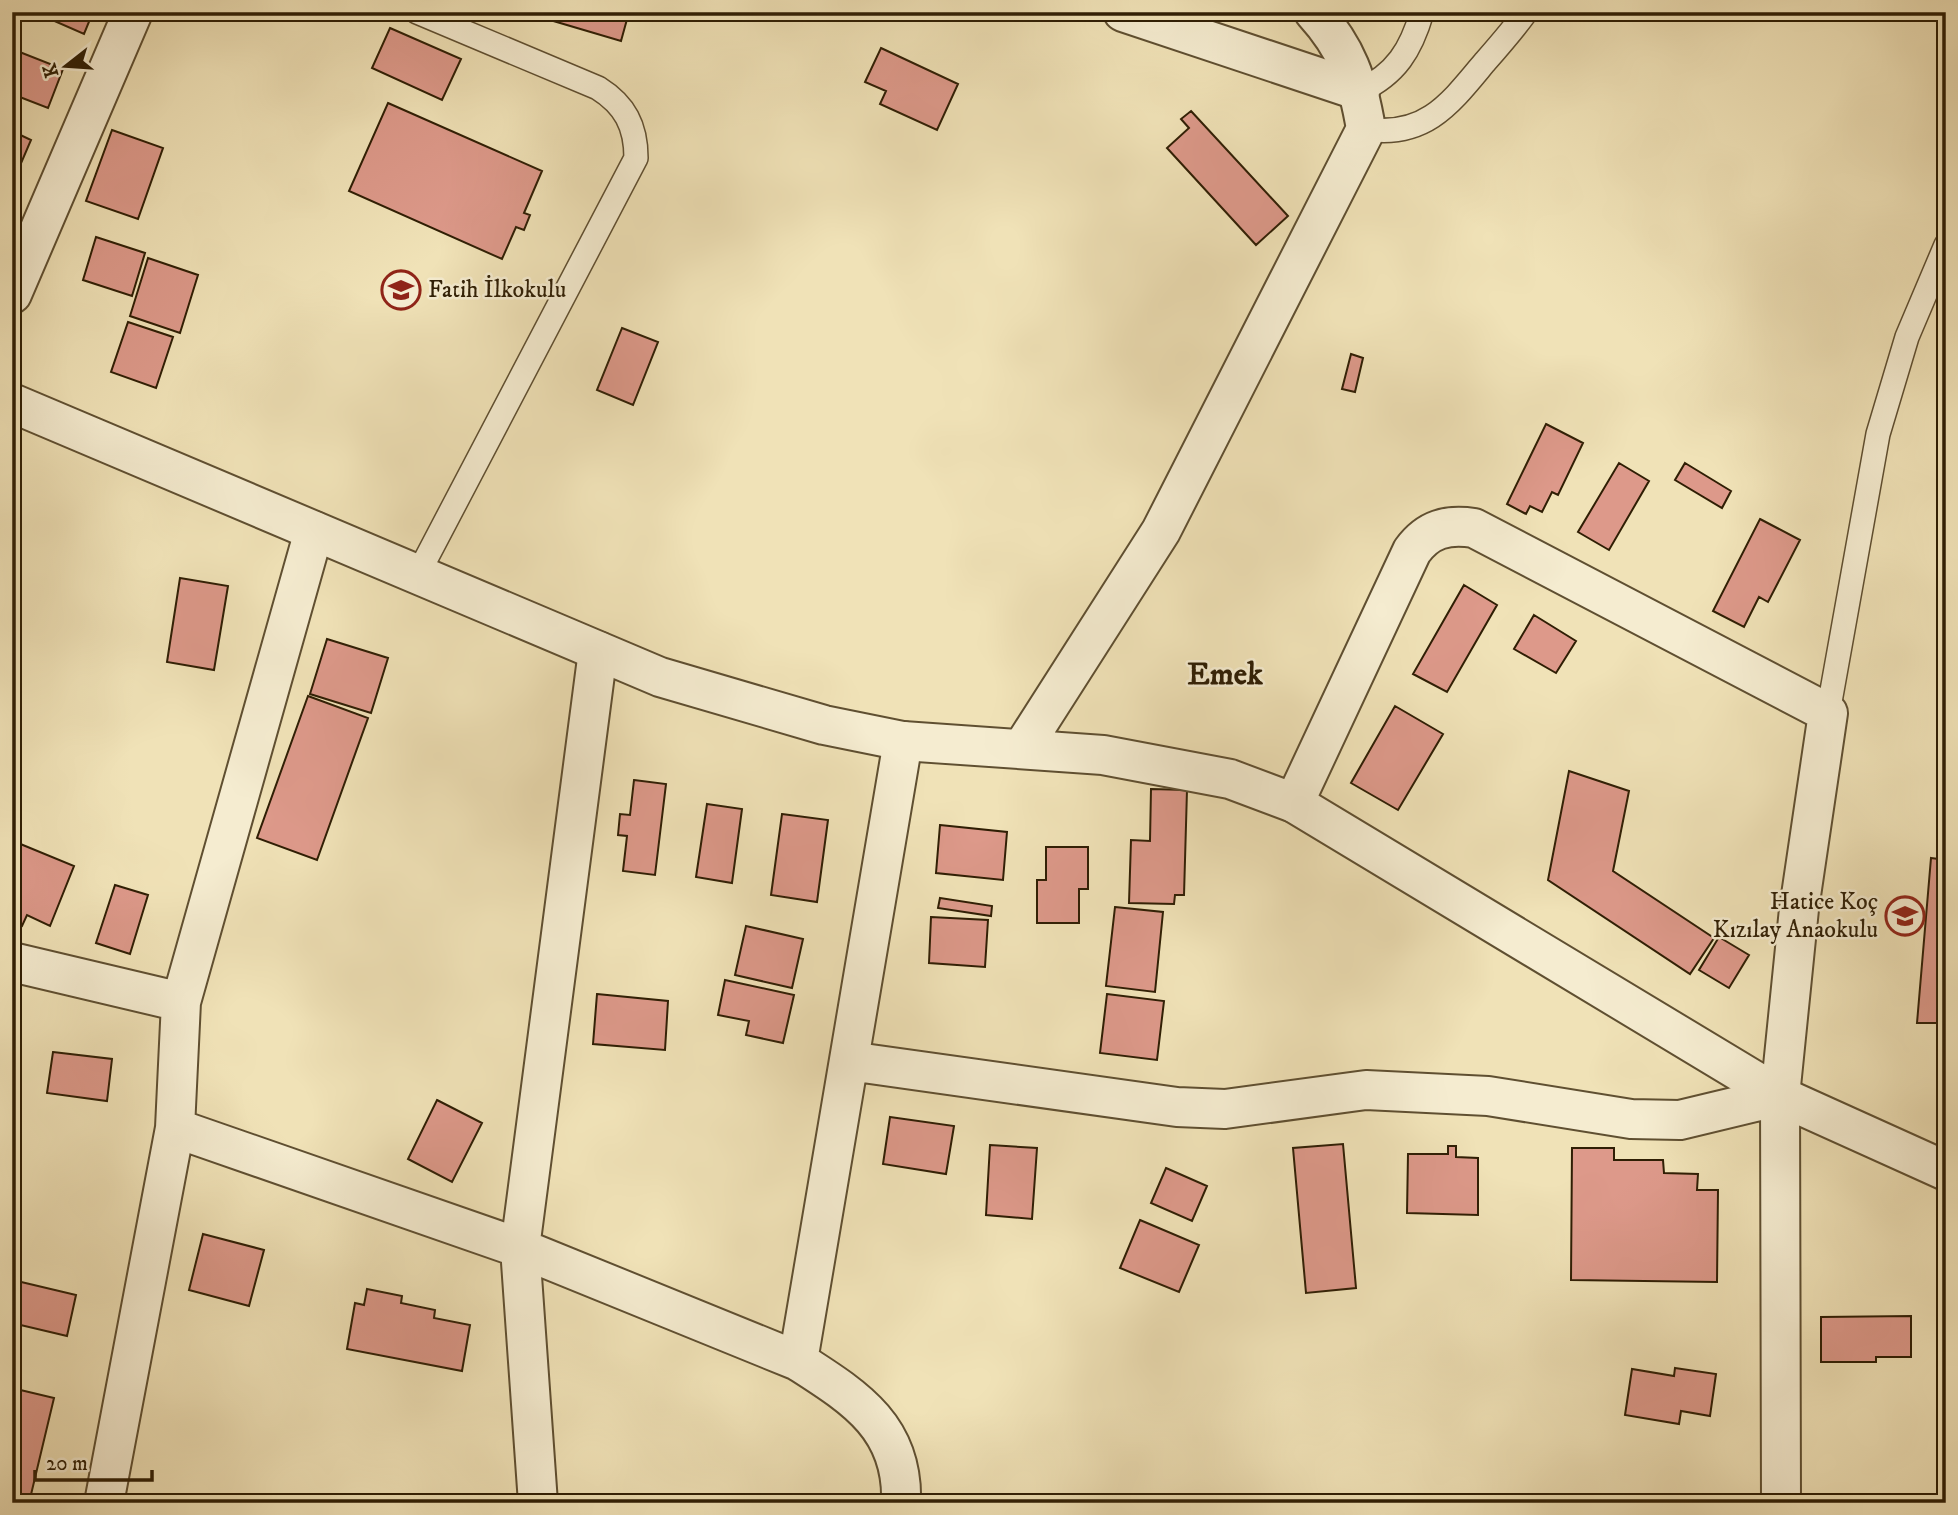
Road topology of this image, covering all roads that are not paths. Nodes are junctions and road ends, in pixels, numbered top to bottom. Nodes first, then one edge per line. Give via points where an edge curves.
1 (133, 12) edge
2 (417, 12) edge
3 (1123, 12) edge
4 (1314, 12) edge
5 (1422, 12) edge
6 (1526, 12) edge
7 (1360, 91) junction
8 (1366, 129) junction
9 (1946, 245) edge
10 (12, 294) edge
11 (12, 403) edge
12 (314, 531) junction
13 (418, 575) junction
14 (598, 651) junction
15 (1828, 713) junction
16 (903, 741) junction
17 (1023, 747) junction
18 (1294, 803) junction
19 (12, 962) edge
20 (181, 1002) junction
21 (849, 1061) junction
22 (1780, 1096) junction
23 (175, 1128) junction
24 (1946, 1171) edge
25 (520, 1248) junction
26 (798, 1361) junction
27 (104, 1503) edge
28 (538, 1503) edge
29 (901, 1503) edge
30 (1781, 1503) edge

1 - 10 street
2 - 13 lane via 613,98 632,127 636,158
3 - 7 street
4 - 7 street via 1336,37
5 - 7 lane via 1403,60 1376,84
6 - 8 lane via 1448,106 1410,127
7 - 8 street
8 - 17 street via 1161,531
9 - 15 lane via 1907,337 1878,435
11 - 12 street
12 - 13 street
12 - 20 street
13 - 14 street
14 - 16 street via 742,703
14 - 25 street
15 - 18 street via 1474,528 1448,527 1429,534 1412,551
15 - 22 street via 1799,909
16 - 17 street
16 - 21 street
17 - 18 street via 1177,767 1230,779
18 - 22 street
19 - 20 street
20 - 23 street
21 - 22 street via 1225,1110 1366,1090 1488,1096 1631,1119 1680,1120
21 - 26 street
22 - 24 street
22 - 30 street
23 - 25 street
23 - 27 street
25 - 26 street
25 - 28 street
26 - 29 street via 856,1398 880,1426 895,1459

